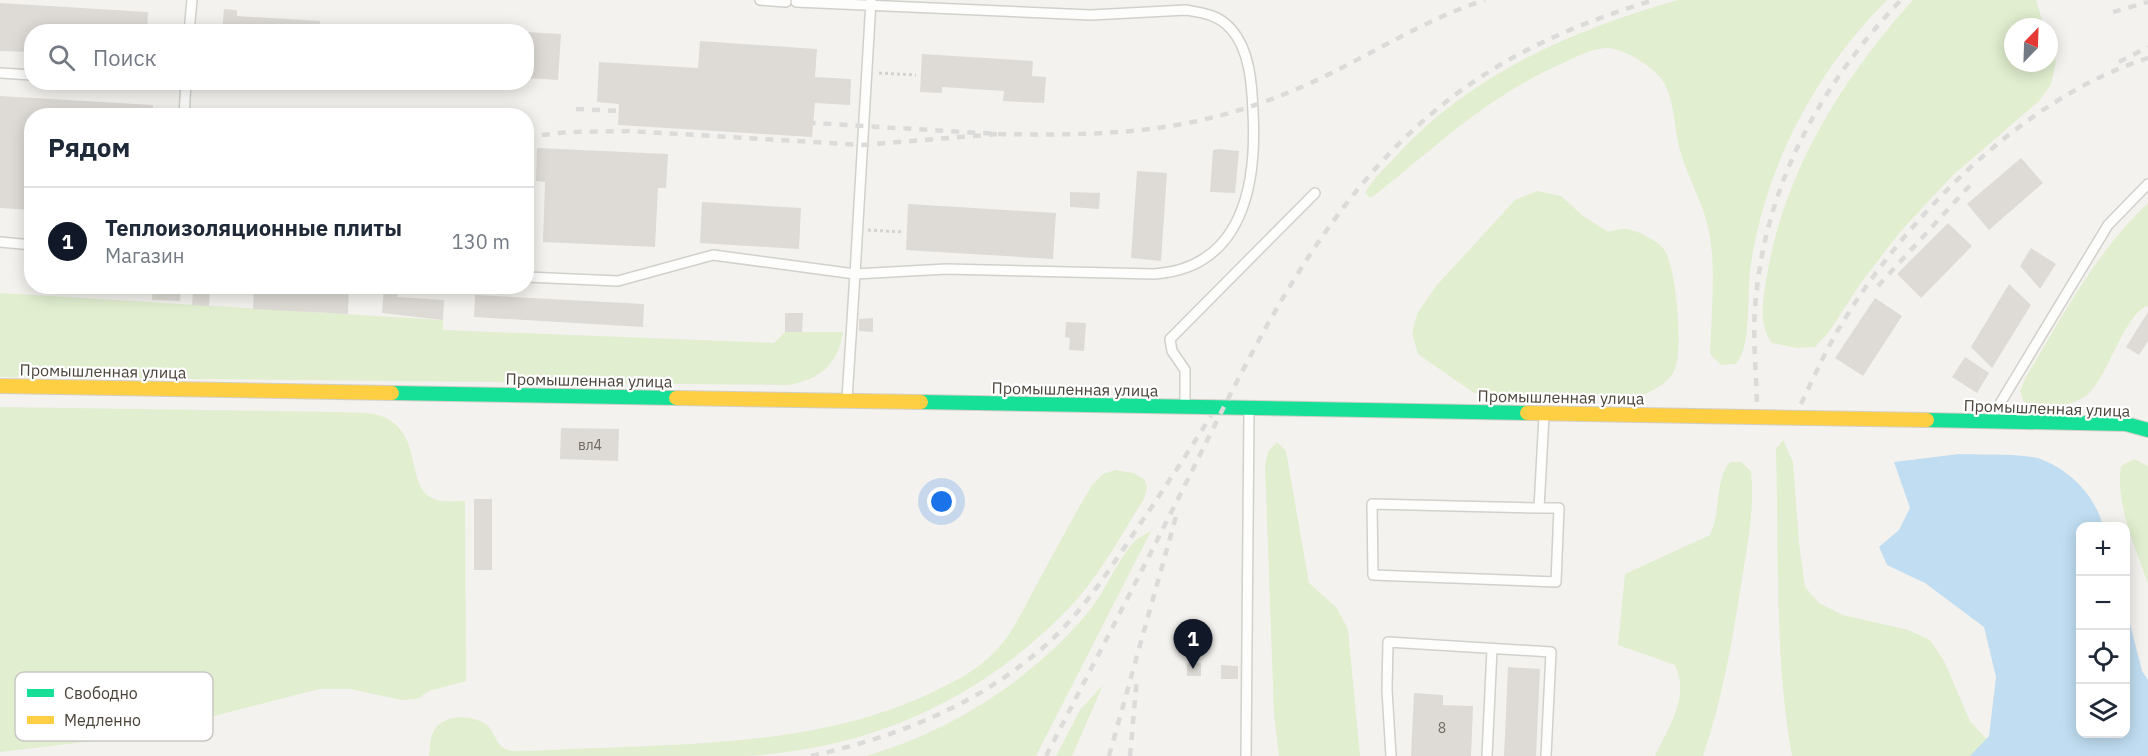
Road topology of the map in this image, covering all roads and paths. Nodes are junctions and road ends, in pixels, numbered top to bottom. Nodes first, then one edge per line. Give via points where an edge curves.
1 (192, 0) edge
2 (759, 0) edge
3 (786, 2) dead end
4 (796, 2) dead end
5 (871, 3) edge
6 (190, 24) edge
7 (867, 72) junction
8 (0, 73) edge
9 (24, 74) edge
10 (916, 75) dead end
11 (186, 90) edge
12 (184, 108) edge
13 (2148, 184) edge
14 (1315, 193) dead end
15 (857, 230) junction
16 (904, 232) dead end
17 (0, 242) edge
18 (24, 244) edge
19 (855, 274) junction
20 (534, 277) edge
21 (0, 386) edge
22 (847, 401) junction
23 (1185, 407) junction
24 (1249, 408) junction
25 (1544, 414) junction
26 (1988, 422) junction
27 (2148, 430) edge
28 (1539, 508) junction
29 (1492, 649) junction
30 (1246, 756) edge
31 (1390, 756) edge
32 (1487, 756) edge
33 (1546, 756) edge

1 - 6 lane
2 - 3 lane
4 - 5 lane
5 - 7 lane
5 - 19 lane via 1090,15 1186,10 1219,18 1242,45 1247,63 1254,153 1248,191 1234,228 1204,258 1171,273 946,268
7 - 10 path
7 - 15 lane
8 - 9 lane
11 - 12 lane
13 - 26 lane via 2108,225
14 - 23 lane via 1170,339 1172,351 1185,370
15 - 16 path
15 - 19 lane
17 - 18 lane
19 - 20 lane via 713,255 618,281
19 - 22 lane
21 - 22 street, Промышленная улица
22 - 23 street, Промышленная улица
23 - 24 street, Промышленная улица
24 - 25 street, Промышленная улица
24 - 30 lane
25 - 26 street, Промышленная улица
25 - 28 lane
26 - 27 street, Промышленная улица via 2126,424
28 - 28 lane via 1558,508 1556,582 1372,575 1372,504
29 - 31 lane via 1388,642
29 - 32 lane
29 - 33 lane via 1551,652

